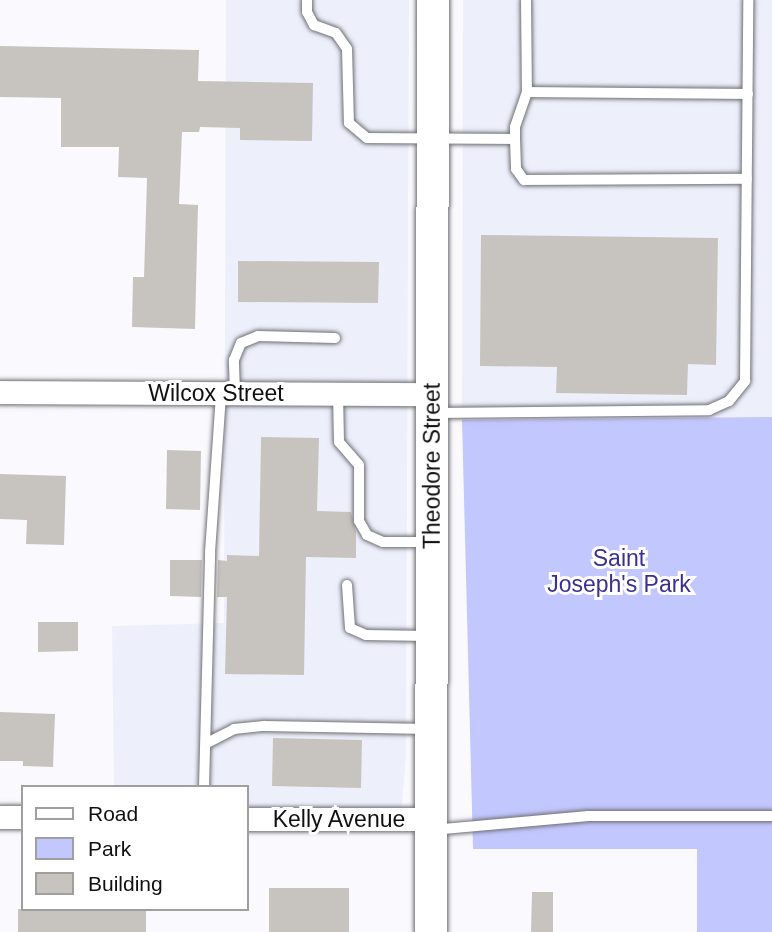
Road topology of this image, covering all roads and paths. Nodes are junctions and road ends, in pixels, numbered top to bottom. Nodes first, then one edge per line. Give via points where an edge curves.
1 (307, 0) edge
2 (433, 0) edge
3 (526, 0) edge
4 (748, 0) edge
5 (527, 92) junction
6 (748, 94) junction
7 (433, 139) junction
8 (515, 139) junction
9 (747, 179) junction
10 (335, 338) dead end
11 (0, 392) edge
12 (228, 393) junction
13 (338, 394) junction
14 (432, 403) junction
15 (432, 542) junction
16 (347, 585) dead end
17 (432, 636) junction
18 (432, 729) junction
19 (206, 743) junction
20 (204, 785) edge
21 (772, 816) edge
22 (0, 817) edge
23 (21, 817) edge
24 (248, 819) edge
25 (431, 825) junction
26 (431, 932) edge

1 - 7 lane via 314,25 336,33 347,49 349,123 367,138
2 - 7 main road, Theodore Street
3 - 5 lane
4 - 6 lane
5 - 6 lane
5 - 8 lane
6 - 9 lane
7 - 8 lane
7 - 14 main road, Theodore Street
8 - 9 lane via 516,169 524,180
9 - 14 lane via 744,381 729,401 709,410
10 - 12 lane via 258,336 241,343
11 - 12 street, Wilcox Street
12 - 13 street, Wilcox Street
12 - 19 lane via 211,552
13 - 14 street, Wilcox Street
13 - 15 lane via 339,442 359,465 359,521 367,536 383,542
14 - 15 main road, Theodore Street
15 - 17 main road, Theodore Street
16 - 17 lane via 350,628 366,635
17 - 18 main road, Theodore Street
18 - 19 lane via 264,726 234,729
18 - 25 main road, Theodore Street
19 - 20 lane
21 - 25 lane via 588,816
22 - 23 street
24 - 25 street, Kelly Avenue
25 - 26 main road, Theodore Street

